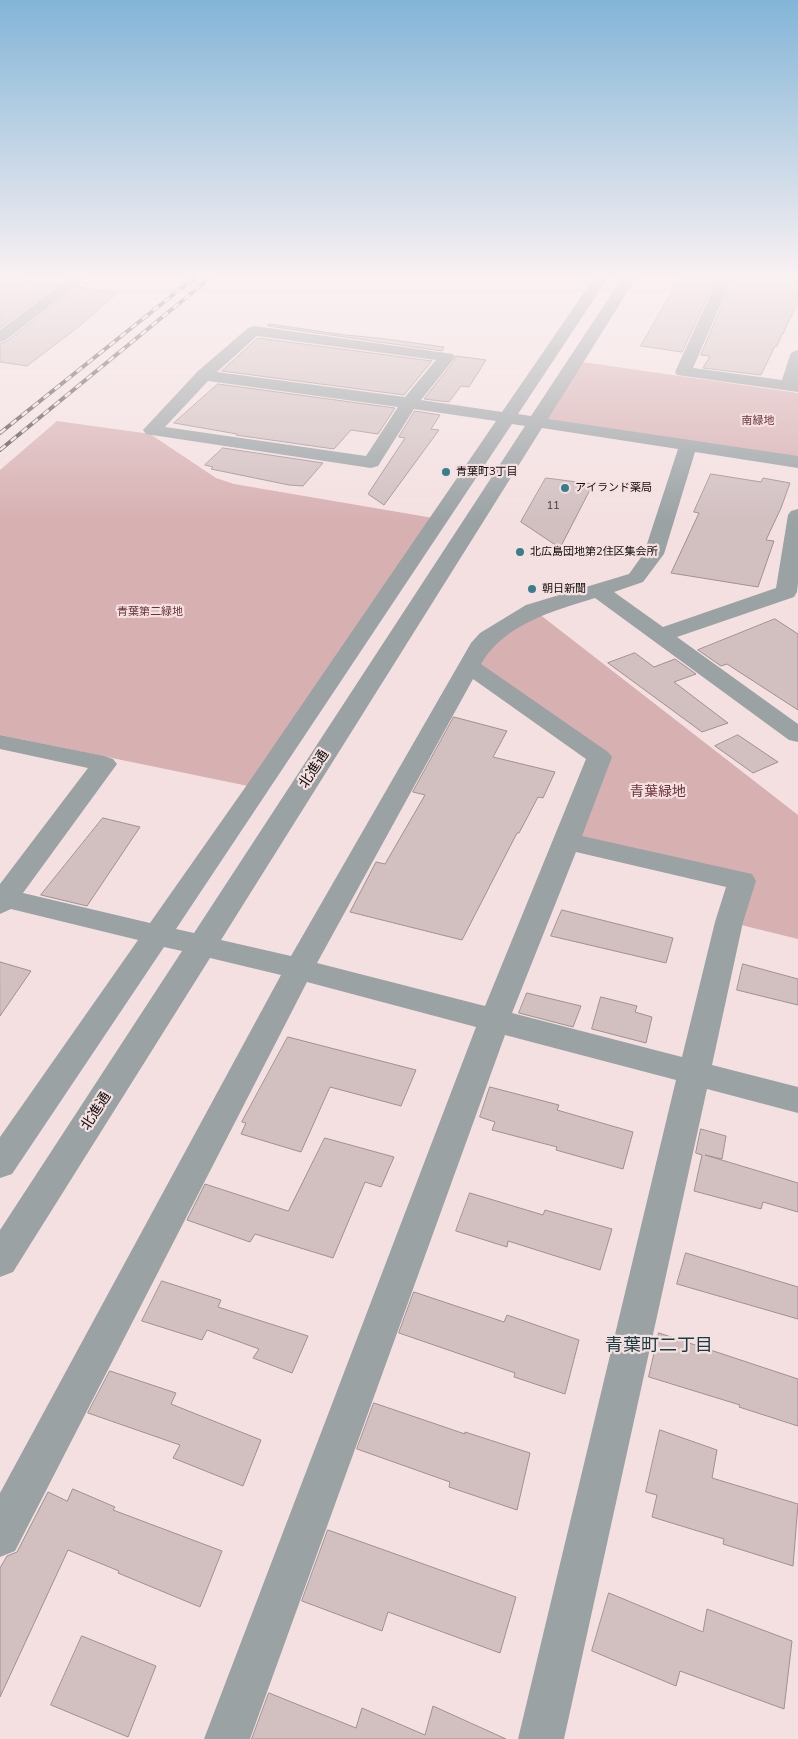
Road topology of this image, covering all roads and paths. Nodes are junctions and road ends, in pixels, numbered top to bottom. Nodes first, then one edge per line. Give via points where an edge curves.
1 (222, 359) edge
2 (445, 359) edge
3 (545, 359) edge
4 (577, 359) edge
5 (689, 359) edge
6 (797, 359) edge
7 (204, 375) junction
8 (793, 387) edge
9 (409, 403) junction
10 (504, 419) junction
11 (536, 422) junction
12 (688, 446) junction
13 (798, 462) edge
14 (798, 515) edge
15 (596, 589) junction
16 (792, 596) edge
17 (660, 636) junction
18 (469, 666) junction
19 (798, 734) edge
20 (0, 742) edge
21 (567, 841) junction
22 (2, 900) edge
23 (158, 934) junction
24 (201, 946) junction
25 (299, 969) junction
26 (494, 1022) junction
27 (694, 1072) junction
28 (798, 1100) edge
29 (0, 1164) edge
30 (0, 1261) edge
31 (0, 1536) edge
32 (226, 1739) edge
33 (541, 1739) edge

1 - 7 street
2 - 9 street
3 - 10 street
4 - 11 street, 北進通
5 - 8 street via 683,372
6 - 8 street
7 - 9 street
7 - 9 street via 152,430 371,462
9 - 10 street
10 - 11 street
10 - 23 street
11 - 12 street
11 - 24 street, 北進通
12 - 13 street
12 - 15 street via 654,554 636,578
14 - 16 street
15 - 17 street
15 - 18 street via 534,610 507,625 488,638
16 - 17 street
17 - 19 street
18 - 21 street via 599,756
18 - 25 street
20 - 22 street via 104,764
21 - 26 street
21 - 27 street via 742,881 729,922
22 - 23 street
23 - 24 street
23 - 29 street
24 - 25 street
24 - 30 street, 北進通
25 - 26 street
25 - 31 street
26 - 27 street
26 - 32 street
27 - 28 street
27 - 33 street

